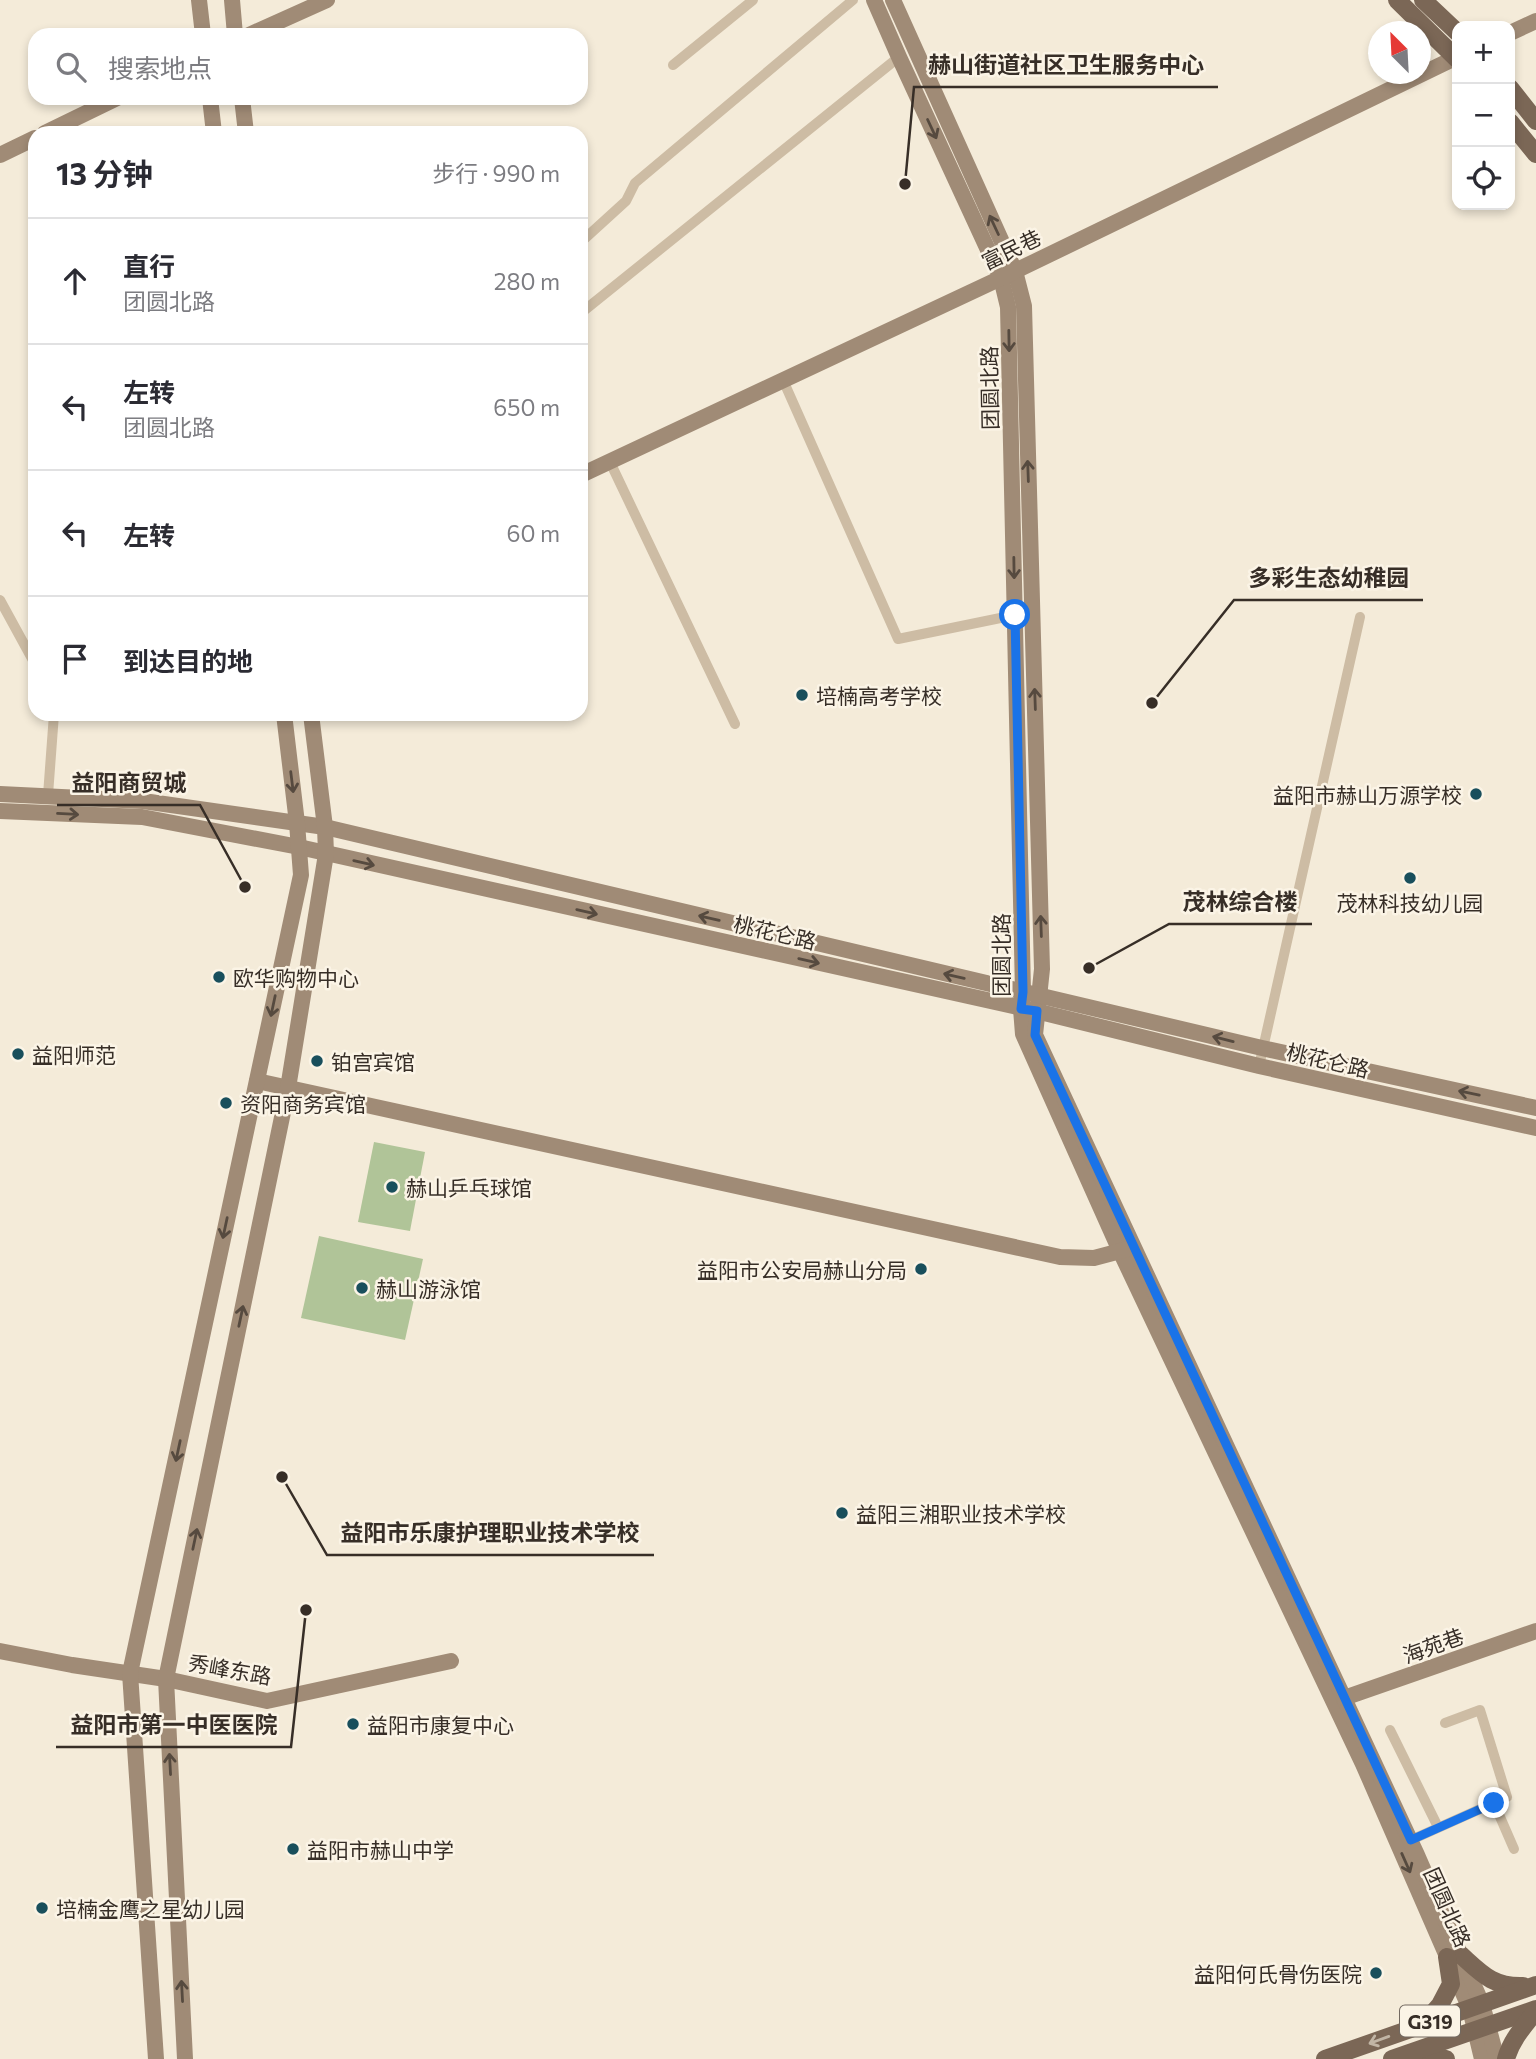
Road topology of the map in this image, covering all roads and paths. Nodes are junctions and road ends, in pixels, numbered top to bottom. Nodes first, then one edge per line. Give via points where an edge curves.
1 (199, 0) edge
2 (232, 0) edge
3 (327, 0) edge
4 (753, 0) edge
5 (853, 0) edge
6 (874, 0) edge
7 (893, 0) edge
8 (1397, 0) edge
9 (1423, 0) edge
10 (1536, 21) edge
11 (1452, 27) edge
12 (202, 28) edge
13 (234, 28) edge
14 (265, 28) edge
15 (1515, 31) edge
16 (1452, 53) edge
17 (899, 57) junction
18 (1452, 60) edge
19 (673, 65) dead end
20 (1515, 94) edge
21 (103, 105) edge
22 (211, 105) edge
23 (243, 105) edge
24 (1536, 121) edge
25 (59, 126) edge
26 (213, 126) edge
27 (245, 126) edge
28 (1515, 128) edge
29 (28, 141) edge
30 (1536, 154) edge
31 (0, 155) edge
32 (588, 236) edge
33 (1008, 274) junction
34 (588, 307) edge
35 (783, 380) junction
36 (610, 462) junction
37 (588, 472) edge
38 (0, 600) edge
39 (1015, 615) junction
40 (1360, 617) dead end
41 (28, 651) edge
42 (53, 721) edge
43 (285, 721) edge
44 (313, 721) edge
45 (735, 724) dead end
46 (0, 794) edge
47 (48, 795) junction
48 (0, 811) edge
49 (297, 822) junction
50 (325, 827) junction
51 (299, 847) junction
52 (326, 854) junction
53 (1041, 994) junction
54 (1027, 1004) junction
55 (1262, 1048) junction
56 (1259, 1066) junction
57 (257, 1081) junction
58 (288, 1088) junction
59 (1536, 1108) edge
60 (1536, 1128) edge
61 (1127, 1249) junction
62 (1536, 1630) edge
63 (0, 1651) edge
64 (451, 1661) dead end
65 (130, 1674) junction
66 (166, 1679) junction
67 (1344, 1699) junction
68 (1445, 1723) dead end
69 (1390, 1730) dead end
70 (1494, 1803) junction
71 (1438, 1827) junction
72 (1411, 1840) junction
73 (1514, 1849) dead end
74 (1454, 1956) junction
75 (1535, 1985) edge
76 (1476, 2006) junction
77 (1536, 2010) edge
78 (1423, 2024) junction
79 (1482, 2028) junction
80 (1411, 2052) junction
81 (156, 2059) edge
82 (185, 2059) edge
83 (1325, 2059) edge
84 (1392, 2059) edge
85 (1446, 2059) edge
86 (1482, 2059) edge
87 (1497, 2059) edge
88 (1506, 2059) edge

1 - 12 main road
2 - 13 main road
3 - 14 main road
4 - 19 street
5 - 32 street via 635,183 626,201
6 - 17 main road, 团圆北路
33 -> 7 main road, 团圆北路
8 - 16 main road
9 - 11 main road
10 - 15 main road
17 -> 33 main road, 团圆北路
17 - 34 street
18 - 33 main road, 富民巷
20 - 24 main road
21 - 25 main road
22 - 26 main road
23 - 27 main road
28 - 30 main road
29 - 31 main road
33 - 35 main road, 富民巷
33 -> 39 main road, 团圆北路
53 -> 33 main road, 团圆北路 via 1024,306
35 - 36 main road, 富民巷
35 - 39 street via 898,639
36 - 37 main road, 富民巷
36 - 45 street
38 - 41 street
39 - 54 main road, 团圆北路
40 - 55 street
42 - 47 street
43 -> 49 main road
44 - 50 main road
46 - 47 main road, 桃花仑路
47 - 49 main road, 桃花仑路 via 143,801
48 -> 51 main road, 桃花仑路 via 142,817
49 - 50 main road, 桃花仑路
49 - 51 main road
50 - 52 main road
54 -> 50 main road, 桃花仑路
51 - 52 main road, 桃花仑路
51 -> 57 main road via 300,875
52 -> 54 main road, 桃花仑路
52 - 58 main road
53 - 54 main road, 桃花仑路
55 -> 53 main road, 桃花仑路
54 - 56 main road, 桃花仑路
54 - 61 main road, 团圆北路 via 1035,1035
55 - 56 street
59 -> 55 main road, 桃花仑路
56 - 60 main road, 桃花仑路
57 - 58 main road
57 -> 65 main road
58 - 61 main road via 1060,1257 1094,1258
66 -> 58 main road
61 - 67 main road, 团圆北路
61 -> 74 main road, 团圆北路
62 - 67 main road, 海苑巷
63 - 65 main road, 秀峰东路
64 - 66 main road, 秀峰东路 via 267,1700
65 - 66 main road, 秀峰东路
65 - 81 main road
82 -> 66 main road
67 - 72 main road, 团圆北路
68 - 70 street via 1480,1710 1507,1797
69 - 71 street
70 - 71 street
70 - 73 street
71 - 72 street
72 - 74 main road, 团圆北路
74 - 75 main road via 1492,1981
74 - 76 main road, 团圆北路
74 - 78 main road via 1451,1984
75 - 76 main road, G319
76 - 78 main road, G319
76 - 79 main road, 团圆北路
77 - 79 main road, G319
77 - 88 main road
78 -> 83 main road, G319
79 - 80 main road, G319
79 - 86 main road
79 - 87 main road
80 - 84 main road, G319
80 - 85 main road

